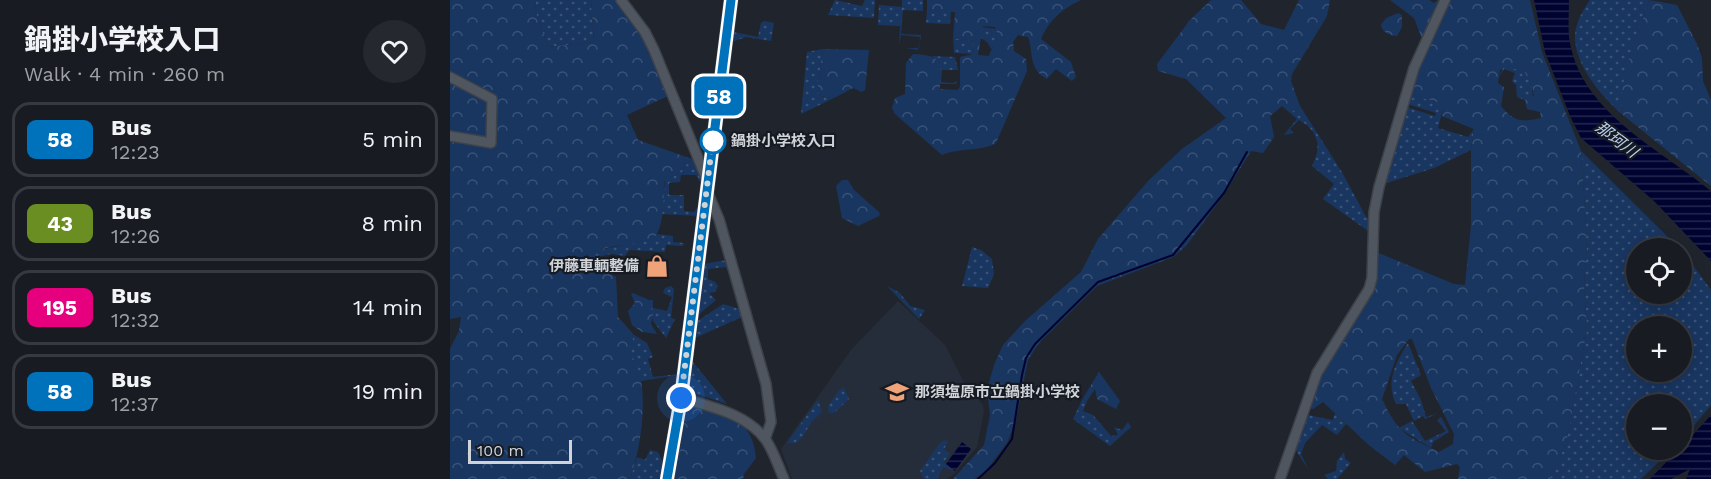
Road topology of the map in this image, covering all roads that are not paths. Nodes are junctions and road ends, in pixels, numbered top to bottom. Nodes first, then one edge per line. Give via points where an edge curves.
1 (621, 0) edge
2 (731, 0) edge
3 (1444, 0) edge
4 (450, 77) edge
5 (450, 136) edge
6 (491, 143) junction
7 (491, 154) dead end
8 (707, 184) junction
9 (681, 398) junction
10 (765, 439) junction
11 (667, 479) edge
12 (784, 479) edge
13 (1280, 479) edge

1 - 8 street via 654,50
2 - 8 main road
3 - 13 street via 1413,68 1379,189 1369,290 1317,373
4 - 6 street via 492,99
5 - 6 street
6 - 7 street
8 - 9 main road
8 - 10 street via 766,384 771,422
9 - 10 street via 734,415
9 - 11 main road
10 - 12 street

